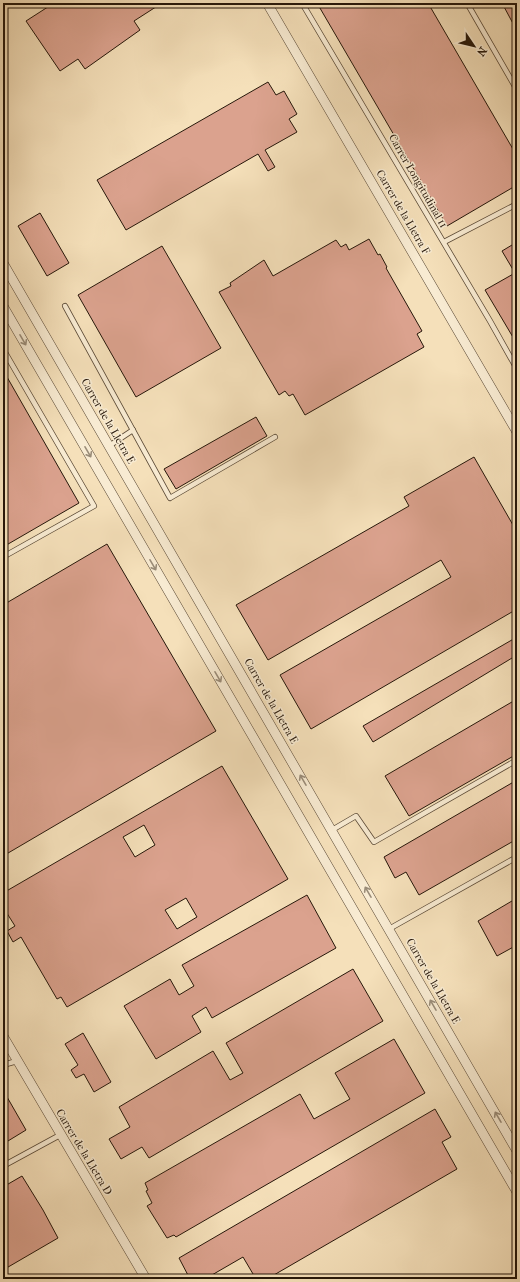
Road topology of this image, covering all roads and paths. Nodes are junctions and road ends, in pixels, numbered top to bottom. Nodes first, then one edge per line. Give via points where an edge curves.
1 (267, 3) edge
2 (302, 3) edge
3 (467, 3) edge
4 (517, 90) edge
5 (517, 204) edge
6 (444, 242) junction
7 (3, 263) edge
8 (3, 306) edge
9 (65, 306) dead end
10 (3, 349) edge
11 (517, 369) edge
12 (134, 430) junction
13 (517, 432) edge
14 (275, 437) dead end
15 (109, 446) junction
16 (3, 557) edge
17 (517, 760) edge
18 (332, 830) junction
19 (517, 857) edge
20 (389, 929) junction
21 (3, 1036) edge
22 (17, 1061) junction
23 (3, 1066) edge
24 (60, 1135) junction
25 (514, 1141) edge
26 (517, 1151) edge
27 (3, 1166) edge
28 (517, 1192) edge
29 (146, 1279) edge

1 - 13 street, Carrer de la Lletra F
2 - 6 lane, Carrer Longitudinal 11
3 - 4 lane
5 - 6 lane
6 - 11 lane, Carrer Longitudinal 11
7 - 15 street, Carrer de la Lletra E
8 -> 28 street
9 - 12 lane
10 - 16 lane via 94,506
12 - 14 lane via 170,498
12 - 15 lane
18 -> 15 street, Carrer de la Lletra E
17 - 18 lane via 374,842 356,816
20 -> 18 street, Carrer de la Lletra E
19 - 20 lane
25 -> 20 street, Carrer de la Lletra E
21 - 22 street, Carrer de la Lletra D
22 - 23 lane
22 - 24 street, Carrer de la Lletra D
24 - 27 lane
24 - 29 street, Carrer de la Lletra D
25 - 26 street, Carrer de la Lletra E

